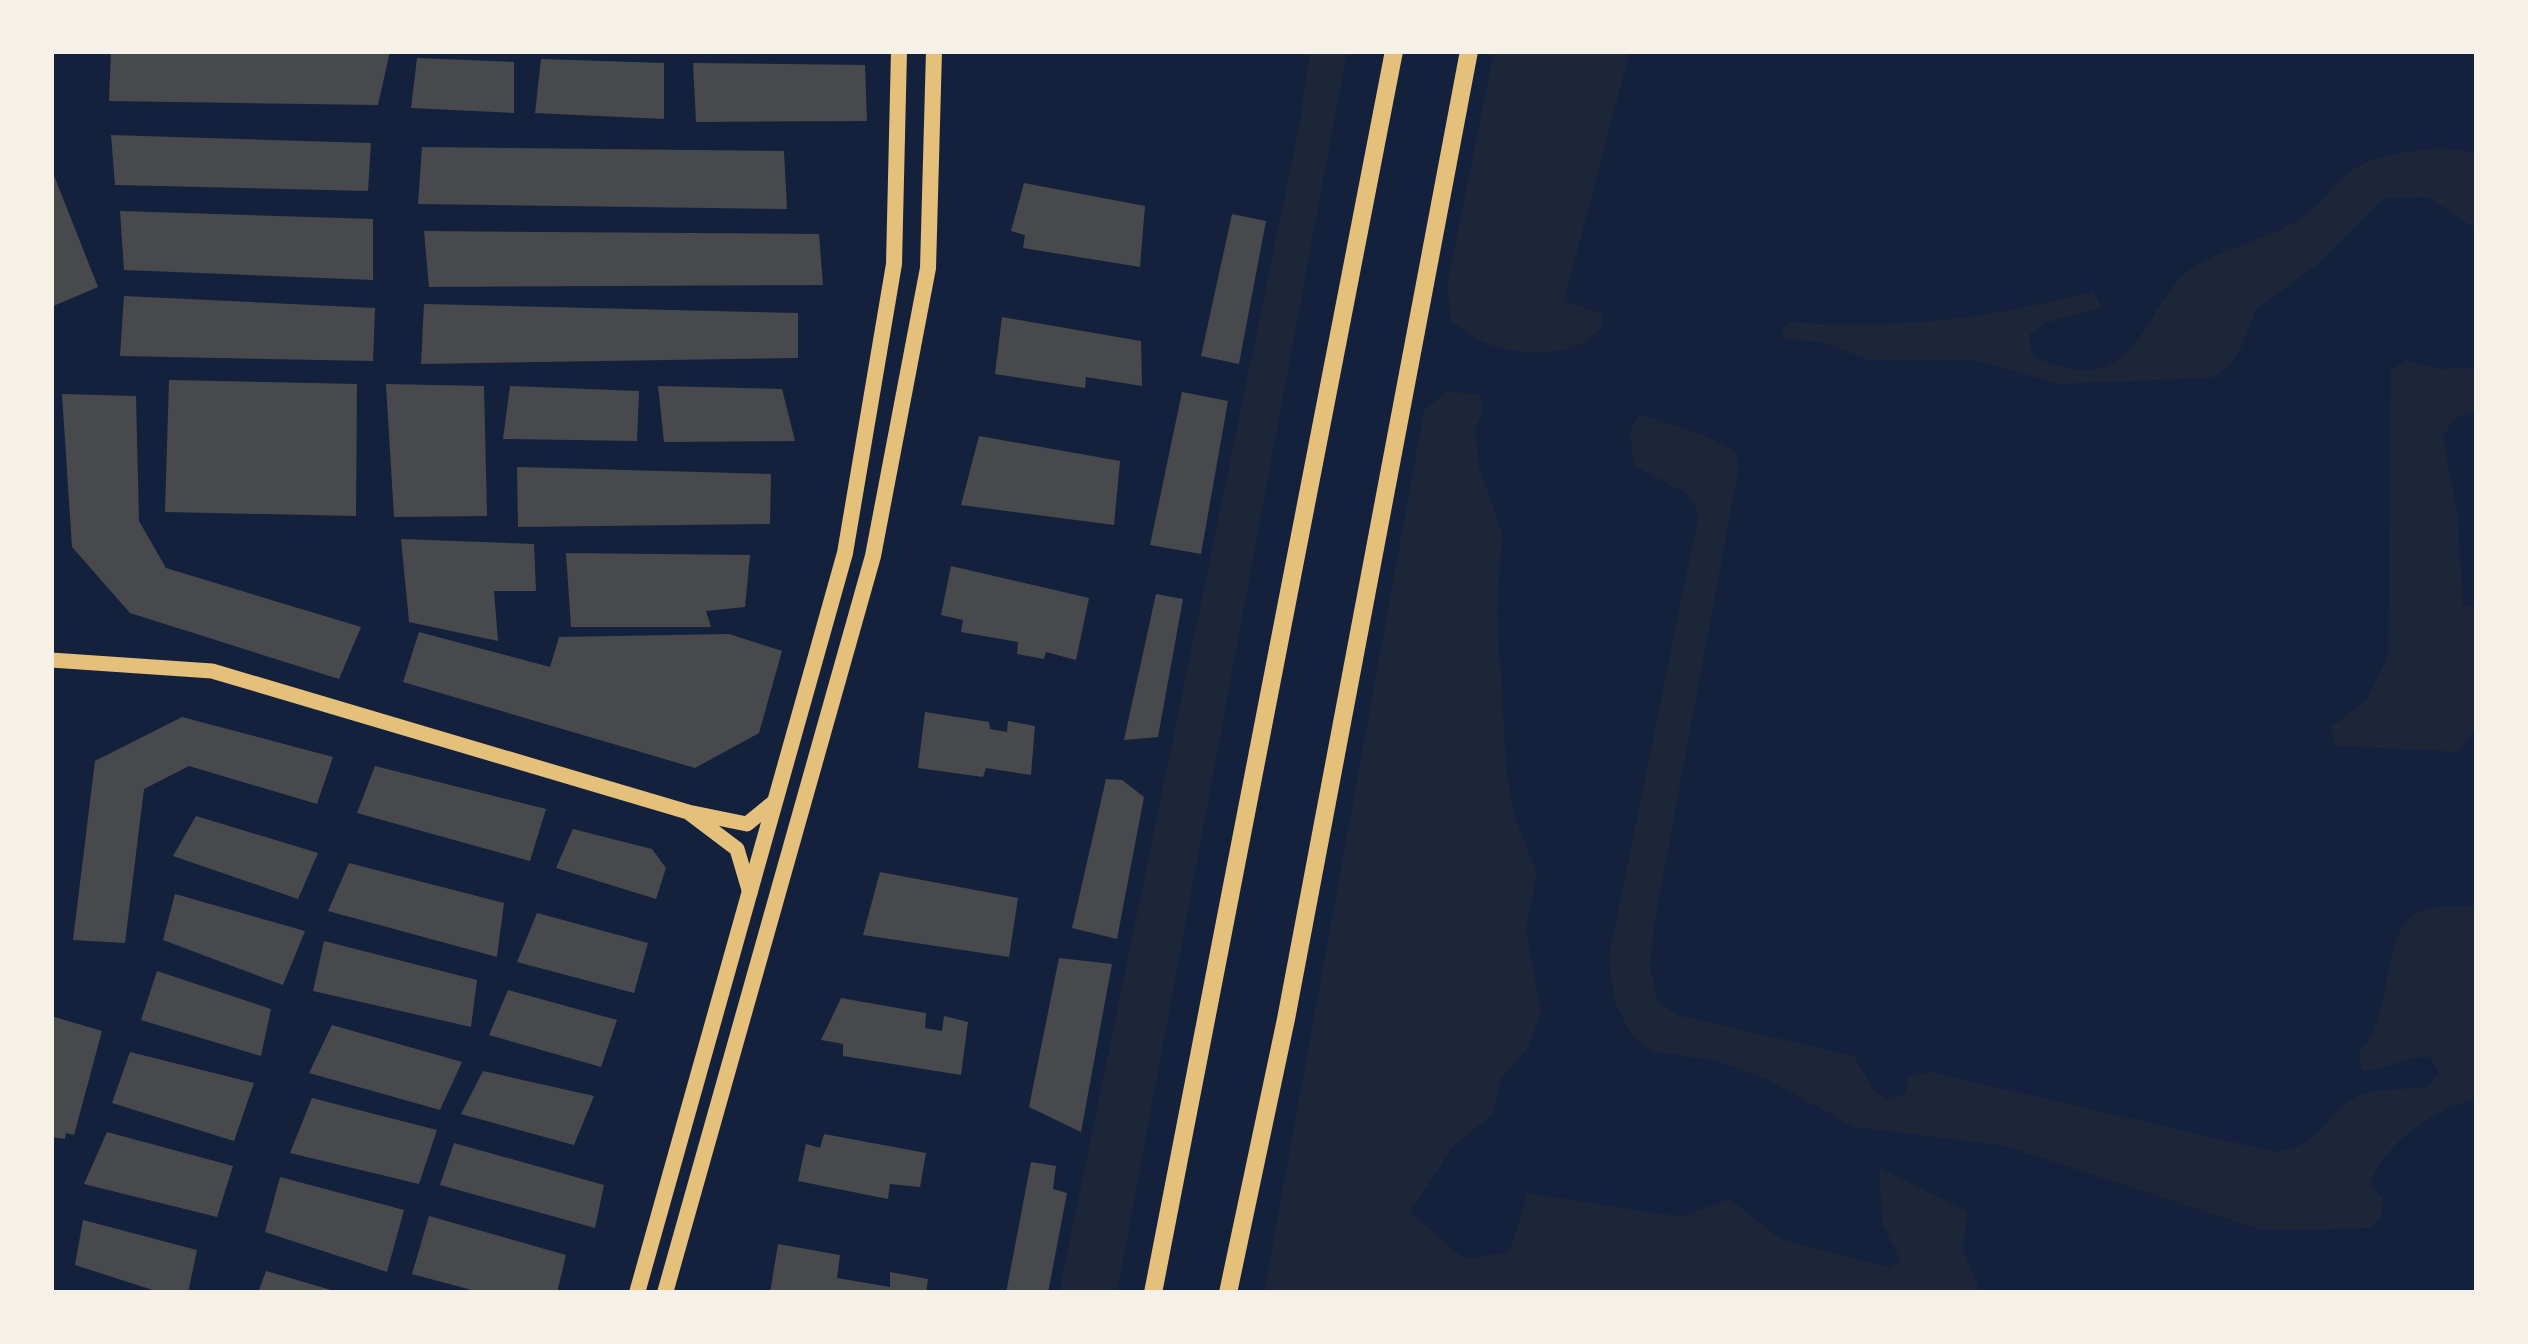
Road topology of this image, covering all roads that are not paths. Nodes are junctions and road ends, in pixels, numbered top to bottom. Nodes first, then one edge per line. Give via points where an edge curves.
1 (899, 51) edge
2 (934, 51) edge
3 (1381, 51) edge
4 (1394, 51) edge
5 (1469, 51) edge
6 (1378, 132) junction
7 (51, 660) edge
8 (782, 790) junction
9 (688, 812) junction
10 (752, 901) junction
11 (637, 1293) edge
12 (665, 1293) edge
13 (1153, 1293) edge
14 (1228, 1293) edge

1 - 8 main road via 894,264 845,553
2 - 12 main road via 928,268 873,556
3 - 6 highway
4 - 6 highway
5 - 14 highway
6 - 13 highway
7 - 9 street via 212,671
8 - 9 street via 747,824
8 - 10 main road
9 - 10 street via 737,849
10 - 11 main road

